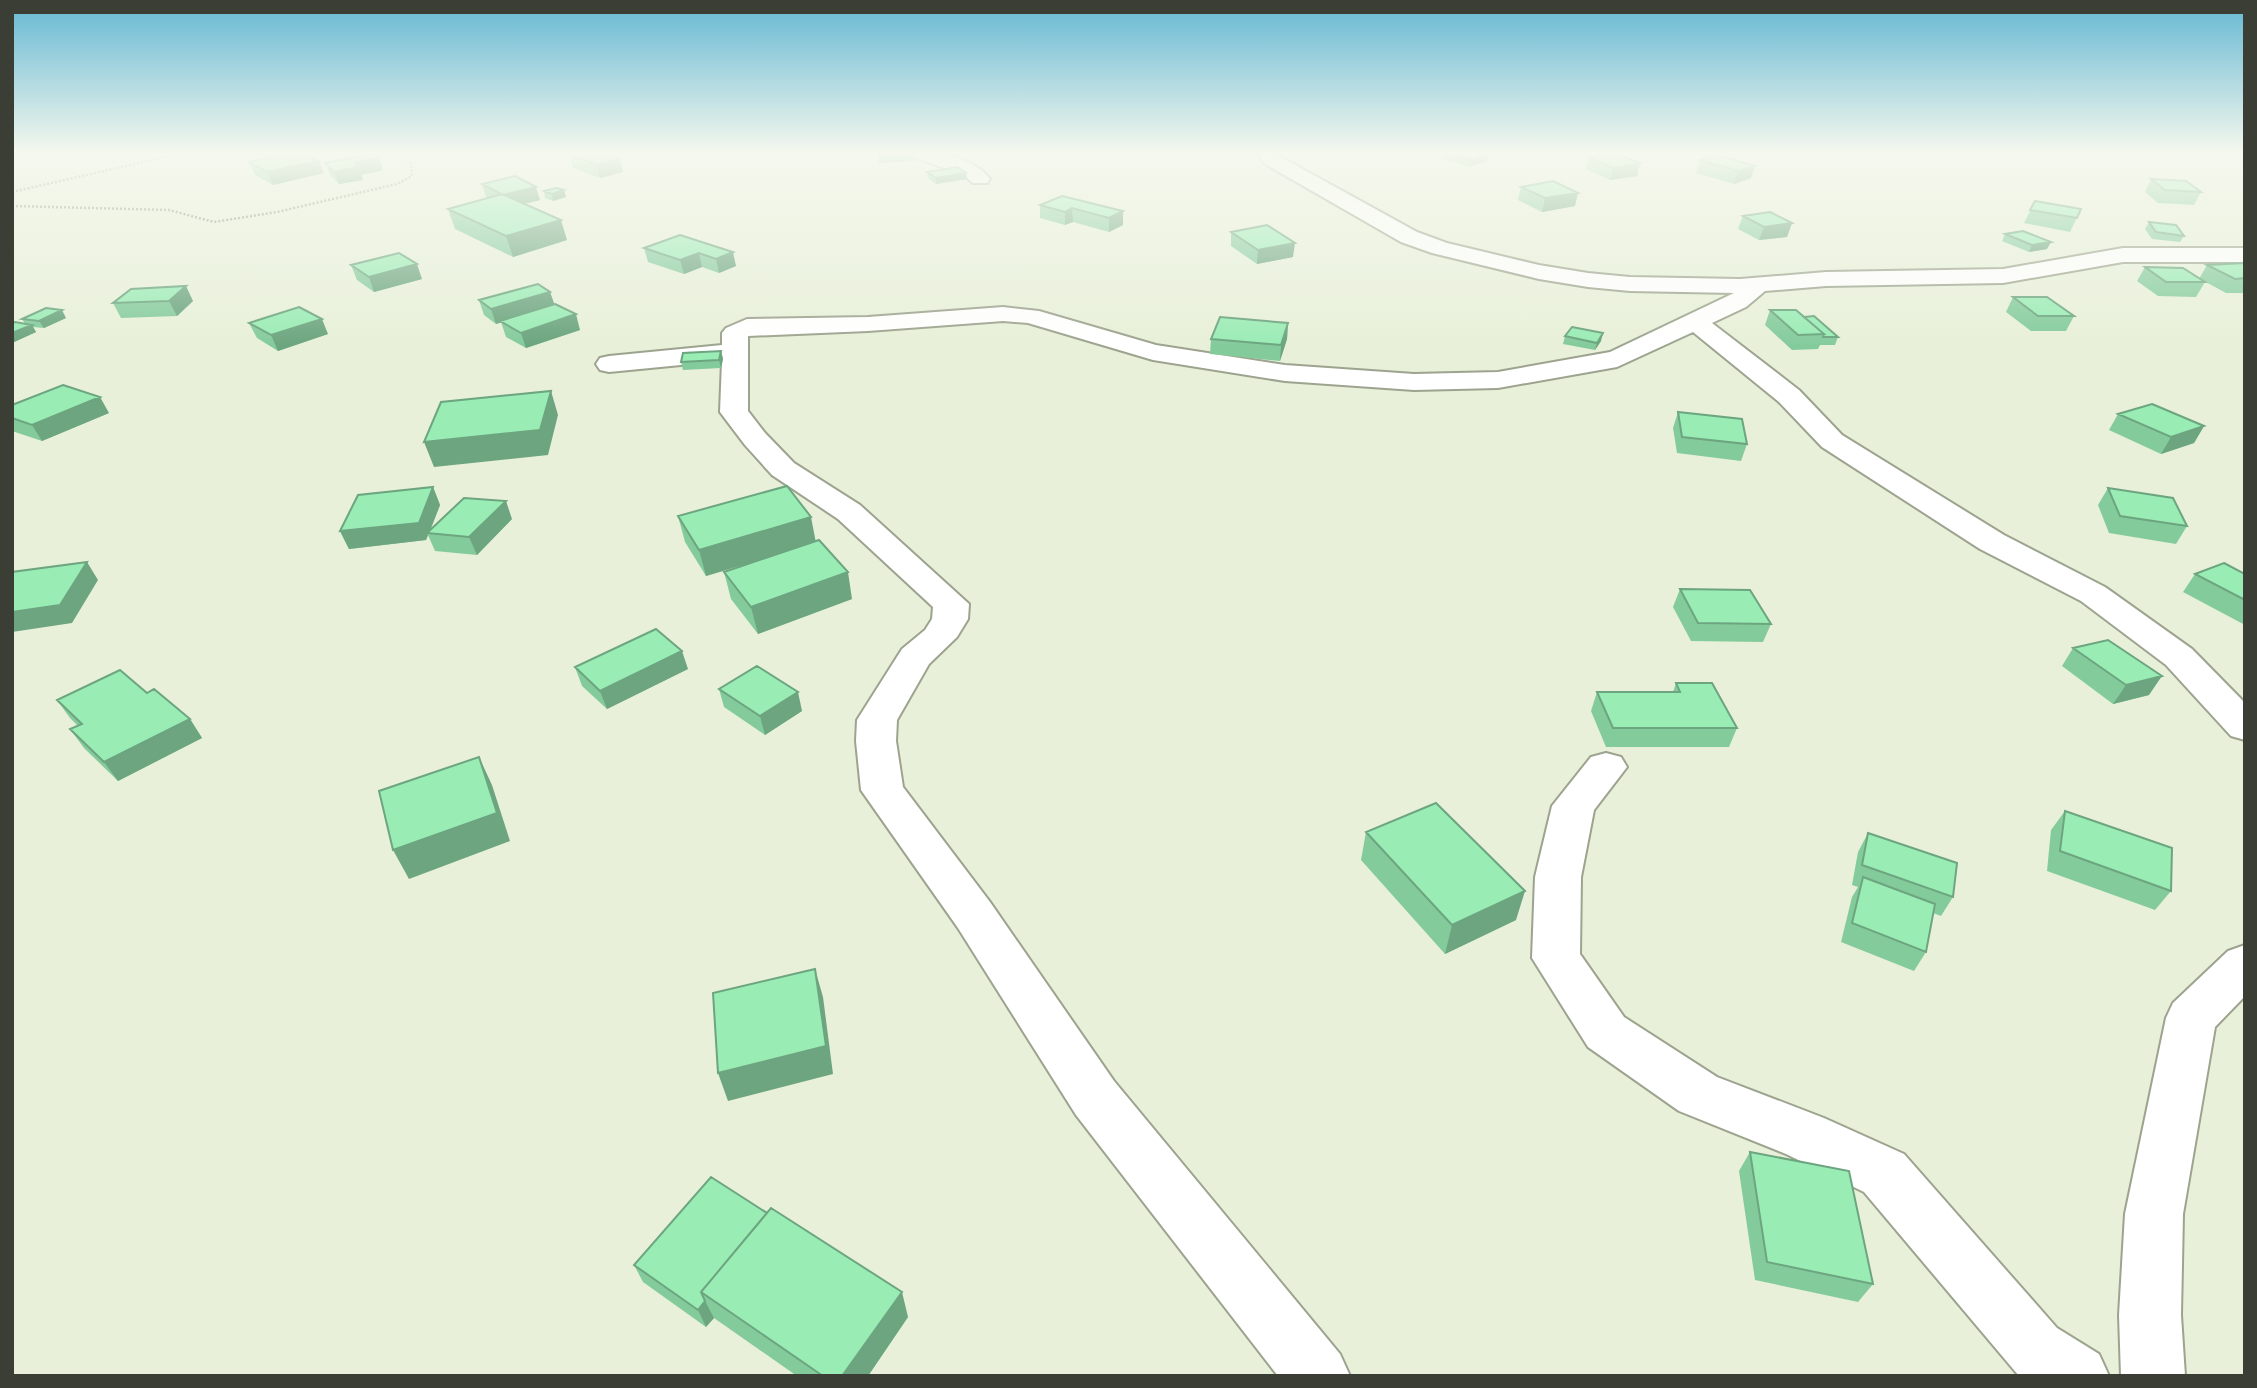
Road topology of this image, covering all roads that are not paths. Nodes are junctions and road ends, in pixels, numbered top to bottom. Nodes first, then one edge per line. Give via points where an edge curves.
1 (1371, 216) edge
2 (2245, 255) edge
3 (1740, 286) junction
4 (1694, 321) junction
5 (734, 352) junction
6 (609, 364) dead end
7 (2245, 727) edge
8 (1606, 767) dead end
9 (2245, 965) edge
10 (1318, 1376) edge
11 (2077, 1376) edge
12 (2153, 1376) edge

1 - 3 street via 1440,248 1539,272 1630,284
2 - 3 street via 2123,255 2003,276 1826,279
3 - 4 street via 1754,290
4 - 5 street via 1617,359 1498,380 1414,382 1285,373 1153,352 1030,316 1003,314 747,327 735,333
4 - 7 street via 1788,396 1832,441 1992,542 2104,602 2179,657
5 - 6 street
5 - 10 street via 734,412 755,439 782,469 849,512 951,604 950,619 915,657 877,720 882,790 974,915 1095,1098
8 - 11 street via 1573,806 1558,877 1556,958 1606,1032 1698,1094 1884,1173 2035,1350
9 - 12 street via 2191,1018 2154,1214

